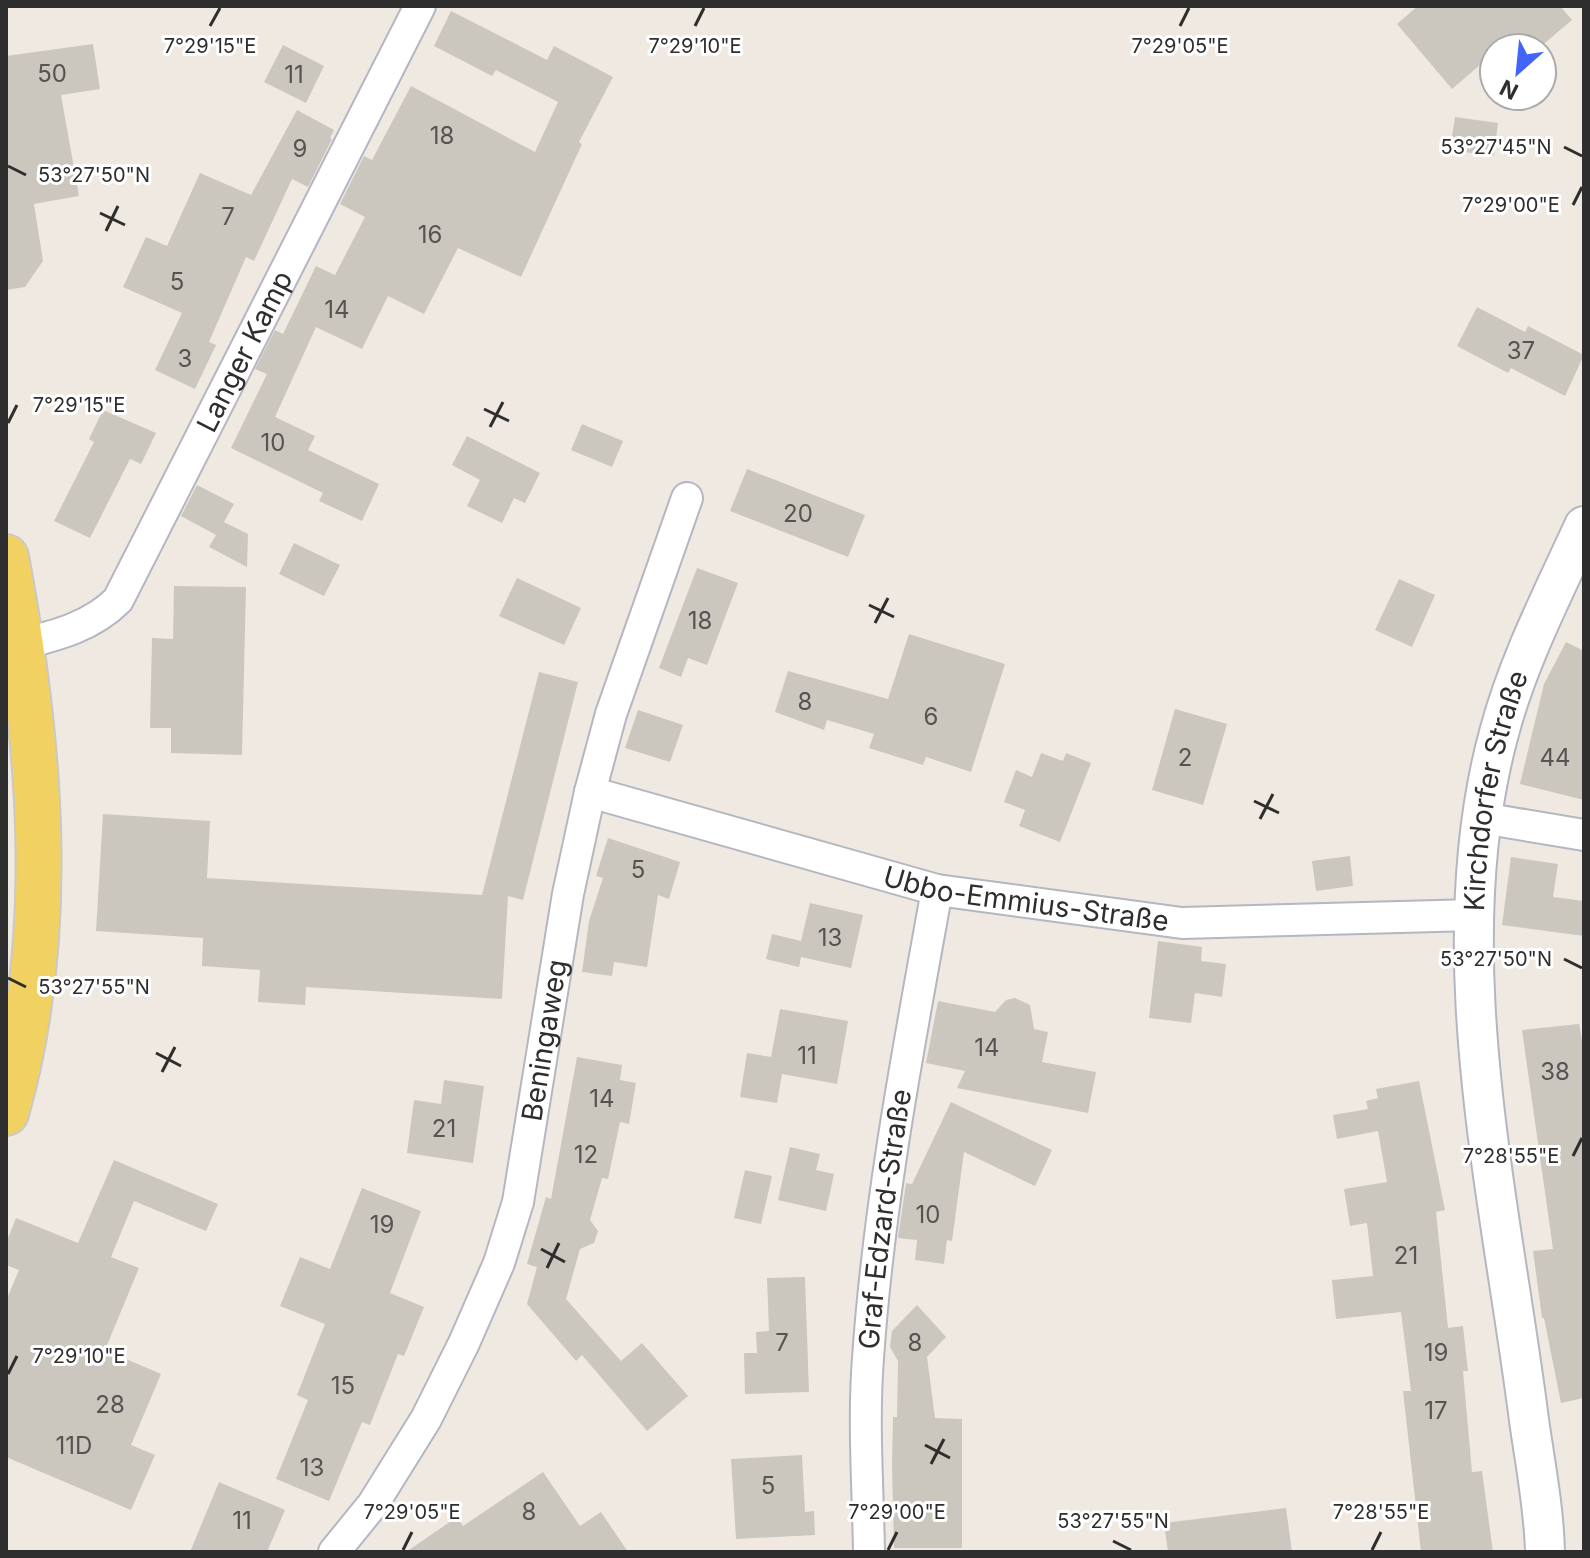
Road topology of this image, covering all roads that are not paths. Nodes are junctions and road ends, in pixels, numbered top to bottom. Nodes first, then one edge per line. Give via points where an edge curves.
1 (420, 6) edge
2 (687, 498) dead end
3 (1584, 526) edge
4 (6, 557) edge
5 (1575, 568) edge
6 (22, 644) junction
7 (590, 792) junction
8 (1482, 818) junction
9 (1584, 835) edge
10 (937, 890) junction
11 (1474, 915) junction
12 (6, 1113) edge
13 (334, 1552) edge
14 (869, 1552) edge
15 (1545, 1552) edge

1 - 6 street, Langer Kamp via 118,600 101,617
2 - 7 street, Beningaweg via 611,714
3 - 5 street, Kirchdorfer Straße
4 - 6 main road
5 - 8 street, Kirchdorfer Straße via 1526,652 1503,720
6 - 12 main road via 36,782 38,915 29,1007
7 - 10 street, Ubbo-Emmius-Straße
7 - 13 street, Beningaweg via 568,894 518,1202 499,1263 426,1419 373,1504
8 - 9 street
8 - 11 street, Kirchdorfer Straße
10 - 11 street, Ubbo-Emmius-Straße via 1182,923
10 - 14 street, Graf-Edzard-Straße via 878,1244 867,1361
11 - 15 street, Kirchdorfer Straße via 1476,1027

